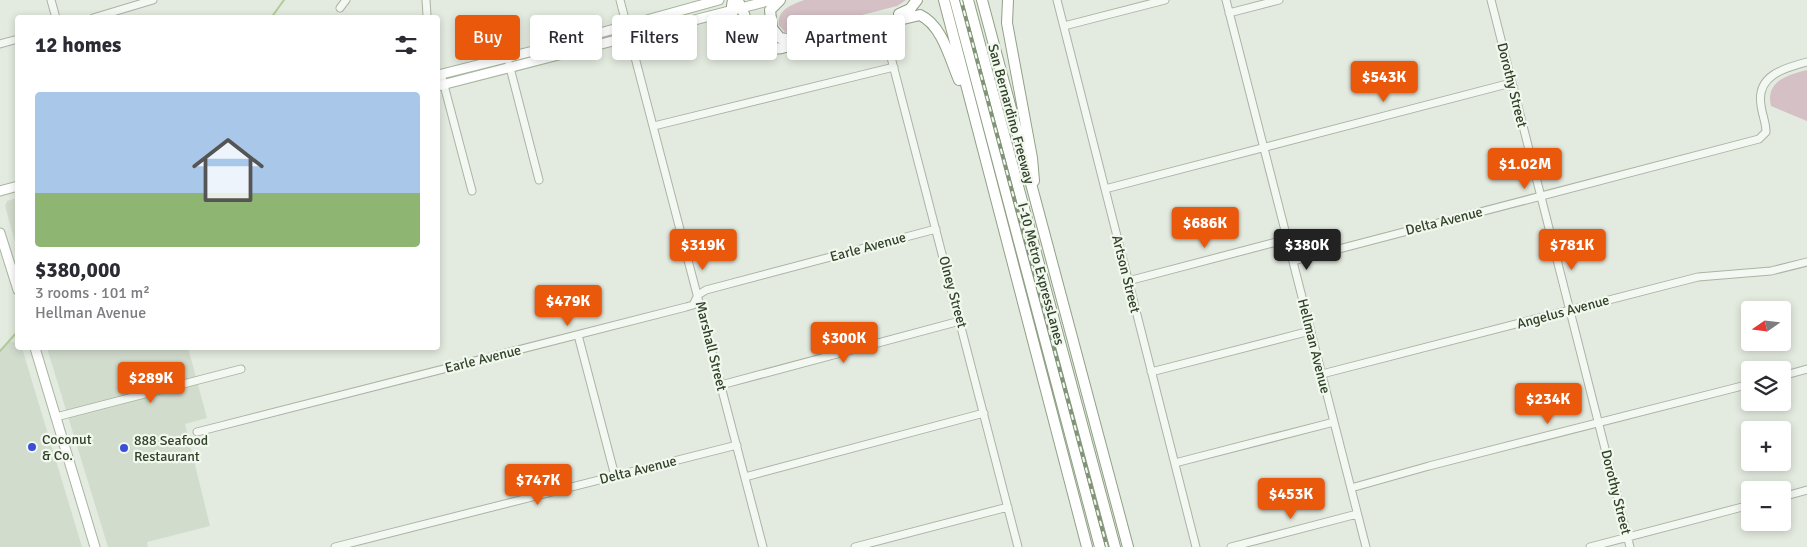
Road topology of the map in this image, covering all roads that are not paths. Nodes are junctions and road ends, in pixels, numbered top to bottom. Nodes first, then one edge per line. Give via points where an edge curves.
1 (51, 0) edge
2 (153, 0) edge
3 (346, 0) edge
4 (426, 0) edge
5 (620, 0) edge
6 (719, 0) edge
7 (733, 0) edge
8 (772, 0) edge
9 (780, 0) edge
10 (917, 0) edge
11 (944, 0) edge
12 (955, 0) edge
13 (968, 0) edge
14 (982, 0) edge
15 (1008, 0) edge
16 (1058, 0) edge
17 (1165, 0) edge
18 (1226, 0) edge
19 (1279, 0) edge
20 (1491, 0) edge
21 (740, 4) edge
22 (340, 8) dead end
23 (730, 12) junction
24 (1229, 12) junction
25 (55, 15) edge
26 (103, 15) edge
27 (427, 15) dead end
28 (625, 15) edge
29 (666, 15) edge
30 (895, 15) edge
31 (697, 20) edge
32 (1064, 26) junction
33 (612, 30) edge
34 (787, 39) edge
35 (15, 41) edge
36 (612, 41) edge
37 (787, 41) edge
38 (0, 44) edge
39 (520, 55) edge
40 (498, 60) edge
41 (508, 60) edge
42 (636, 60) edge
43 (892, 60) edge
44 (1807, 62) edge
45 (894, 67) junction
46 (510, 68) junction
47 (440, 74) edge
48 (1511, 83) junction
49 (441, 85) edge
50 (971, 106) junction
51 (654, 126) junction
52 (1264, 146) junction
53 (538, 180) dead end
54 (15, 187) edge
55 (1105, 189) junction
56 (0, 191) edge
57 (472, 191) dead end
58 (1541, 198) junction
59 (1036, 207) junction
60 (936, 229) junction
61 (0, 233) edge
62 (1288, 238) junction
63 (1293, 261) junction
64 (1807, 262) edge
65 (15, 280) edge
66 (1128, 280) junction
67 (698, 295) junction
68 (1570, 310) junction
69 (960, 321) junction
70 (1310, 330) junction
71 (578, 335) junction
72 (36, 350) edge
73 (241, 369) dead end
74 (1807, 369) edge
75 (1152, 372) junction
76 (1791, 373) edge
77 (1322, 374) junction
78 (721, 385) junction
79 (1741, 386) edge
80 (984, 413) junction
81 (56, 417) junction
82 (1334, 422) junction
83 (1598, 423) junction
84 (197, 432) dead end
85 (737, 445) junction
86 (1175, 464) junction
87 (614, 476) junction
88 (745, 477) junction
89 (1351, 488) junction
90 (1807, 490) edge
91 (1791, 494) edge
92 (1008, 507) junction
93 (1741, 507) edge
94 (1357, 514) junction
95 (1628, 537) junction
96 (95, 547) edge
97 (335, 547) edge
98 (763, 547) edge
99 (855, 547) edge
100 (1018, 547) edge
101 (1088, 547) edge
102 (1100, 547) edge
103 (1115, 547) edge
104 (1128, 547) edge
105 (1196, 547) edge
106 (1231, 547) edge
107 (1366, 547) edge
108 (1590, 547) edge
109 (1630, 547) edge

1 - 25 street
2 - 26 street
3 - 22 street
4 - 27 street
5 - 28 street, Marshall Street
6 - 29 main road
7 - 23 highway
8 - 21 main road
9 - 34 highway via 770,10 772,28 780,38
10 - 30 highway via 910,9
11 - 50 highway
12 - 102 highway, I-10 Metro ExpressLanes
13 - 103 highway, I-10 Metro ExpressLanes
14 - 59 highway, San Bernardino Freeway
15 - 59 highway via 1007,23 1032,158
16 - 32 street, Artson Street
17 - 32 street
18 - 24 street, Hellman Avenue
19 - 24 street
20 - 48 street, Dorothy Street
21 - 23 main road
21 - 37 highway via 752,33 759,41
23 - 31 main road
23 - 50 highway via 734,23 748,39 763,49 773,50 920,15 937,30
24 - 52 street, Hellman Avenue
32 - 55 street, Artson Street
33 - 39 main road
35 - 38 street
36 - 46 main road
40 - 47 main road
41 - 46 street
42 - 51 street, Marshall Street
43 - 45 street, Olney Street
44 - 58 street, Delta Avenue via 1780,70 1763,87 1761,104 1766,132 1759,139
45 - 51 street
45 - 60 street, Olney Street
46 - 49 main road
46 - 53 street
48 - 52 street
48 - 58 street, Dorothy Street
49 - 57 street
50 - 101 highway
51 - 67 street, Marshall Street
52 - 55 street
52 - 62 street, Hellman Avenue
54 - 56 main road
55 - 66 street, Artson Street
58 - 63 street, Delta Avenue
58 - 68 street, Dorothy Street
59 - 104 highway, San Bernardino Freeway
60 - 67 street, Earle Avenue via 706,290
60 - 69 street, Olney Street
61 - 65 main road
62 - 63 street, Hellman Avenue
62 - 66 street
63 - 70 street, Hellman Avenue
64 - 68 street, Angelus Avenue via 1771,271 1698,277
66 - 75 street, Artson Street
67 - 71 street, Earle Avenue via 693,305
67 - 78 street, Marshall Street
68 - 77 street, Angelus Avenue
68 - 83 street, Dorothy Street
69 - 78 street
69 - 80 street, Olney Street
70 - 75 street
70 - 77 street, Hellman Avenue
71 - 84 street, Earle Avenue
71 - 87 street
72 - 81 main road
73 - 81 street
74 - 76 street
75 - 86 street, Artson Street
77 - 82 street, Hellman Avenue
78 - 85 street, Marshall Street
79 - 83 street
80 - 88 street
80 - 92 street, Olney Street
81 - 96 main road
82 - 86 street
82 - 89 street, Hellman Avenue
83 - 89 street
83 - 95 street, Dorothy Street
85 - 87 street, Delta Avenue
85 - 88 street, Marshall Street
86 - 105 street, Artson Street
87 - 97 street, Delta Avenue
88 - 98 street, Marshall Street
89 - 94 street, Hellman Avenue
90 - 91 street
92 - 99 street
92 - 100 street, Olney Street
93 - 95 street
94 - 106 street
94 - 107 street, Hellman Avenue
95 - 108 street
95 - 109 street, Dorothy Street

